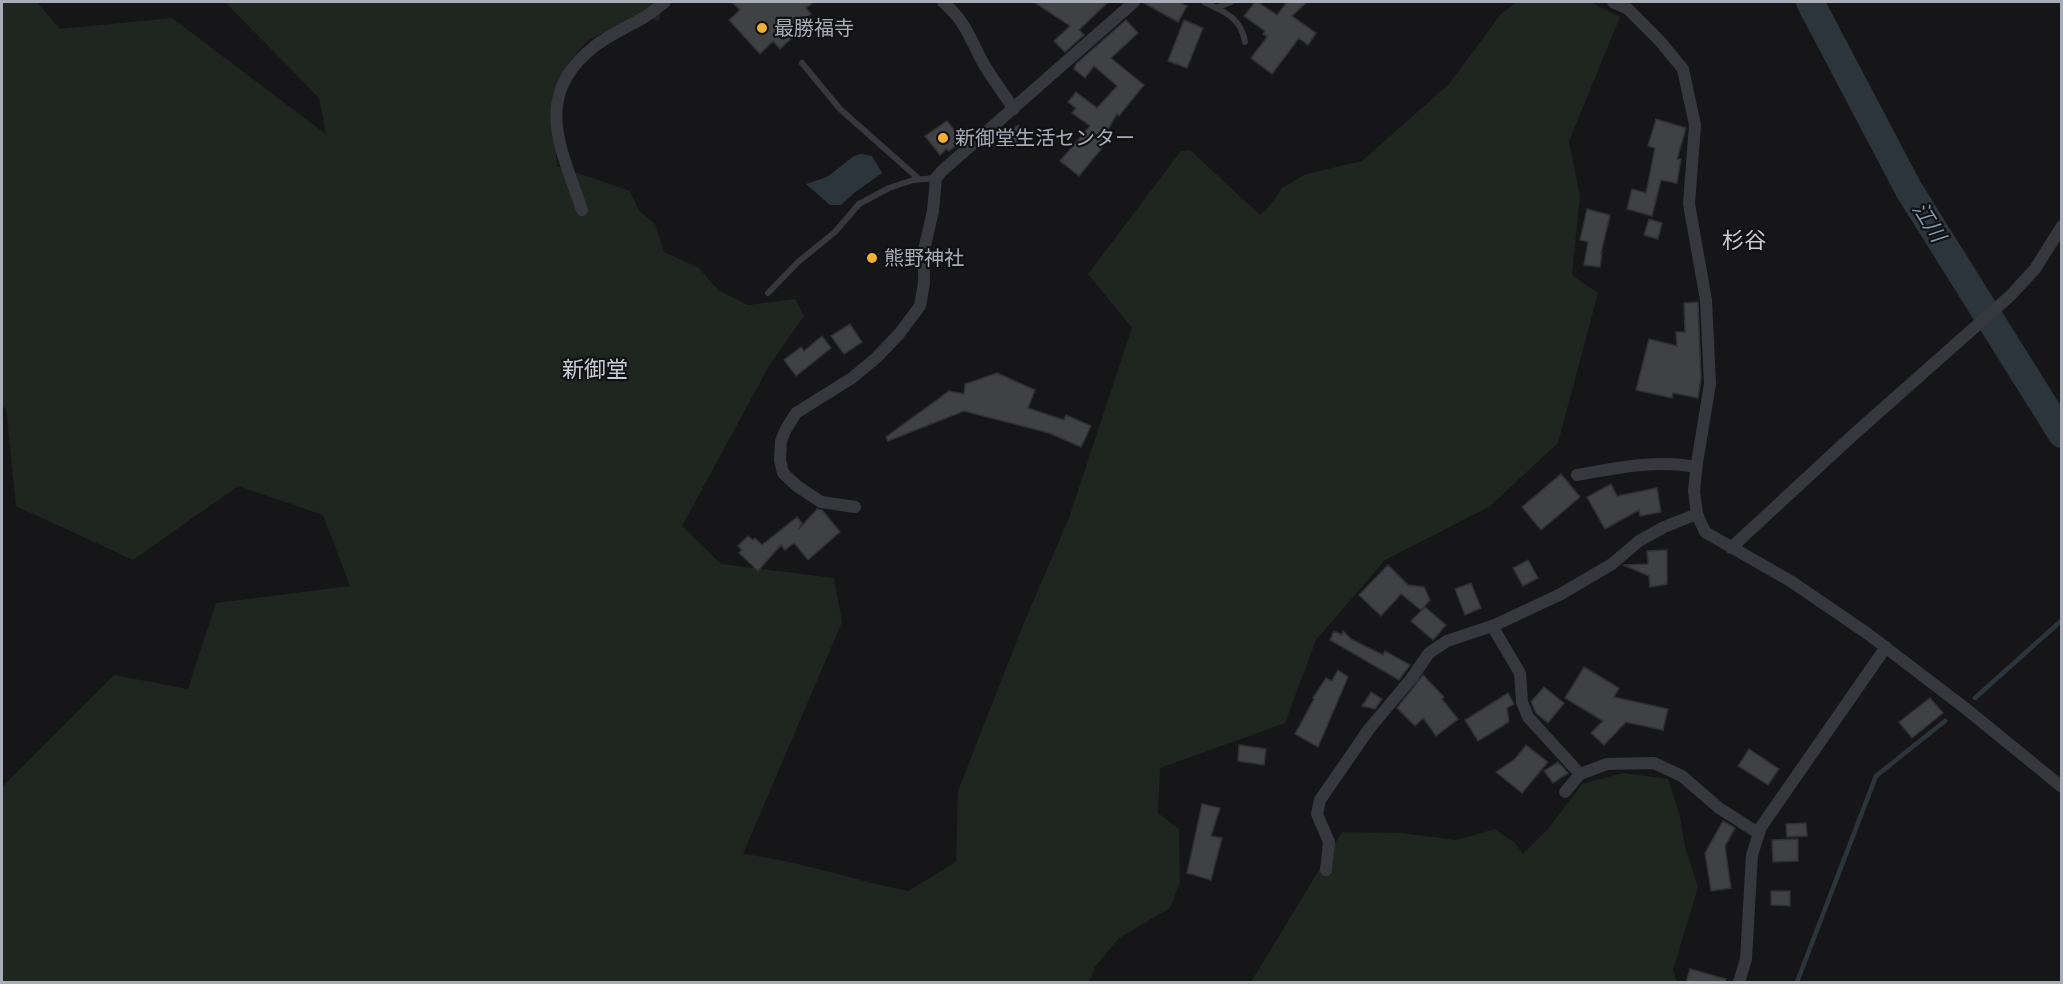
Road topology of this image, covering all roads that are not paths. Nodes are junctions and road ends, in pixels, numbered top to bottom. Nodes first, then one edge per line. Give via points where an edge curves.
1 (665, 2) edge
2 (943, 2) edge
3 (1134, 2) edge
4 (1204, 2) edge
5 (1231, 2) edge
6 (1613, 2) edge
7 (1215, 8) junction
8 (1245, 42) dead end
9 (802, 63) dead end
10 (1014, 109) junction
11 (936, 178) junction
12 (919, 179) junction
13 (582, 210) dead end
14 (2061, 226) edge
15 (768, 293) dead end
16 (1696, 467) junction
17 (1577, 475) dead end
18 (855, 507) dead end
19 (1696, 514) junction
20 (1731, 548) junction
21 (1492, 626) junction
22 (1886, 647) junction
23 (1580, 774) junction
24 (2061, 787) edge
25 (1565, 792) dead end
26 (1758, 833) junction
27 (1326, 870) dead end
28 (1739, 982) edge

1 - 13 street via 595,45 574,65 561,86 555,108 559,142
2 - 10 street via 958,15
3 - 10 street
4 - 7 lane
5 - 7 lane
6 - 16 street via 1628,9 1683,69 1695,125 1689,204 1706,300 1710,384
7 - 8 lane via 1243,28
9 - 12 lane via 840,109
10 - 11 street
11 - 12 lane
11 - 18 street via 920,306 876,358 796,413 781,441 783,473 797,486 821,502
12 - 15 lane via 889,188 860,204
14 - 20 street via 2035,269 2010,296
16 - 17 street via 1643,464
16 - 19 street
19 - 20 street via 1704,532
19 - 21 street via 1639,541 1612,564 1561,594
20 - 22 street via 1792,582
21 - 23 street via 1520,673 1522,702 1528,717
21 - 27 street via 1447,641 1429,653 1325,789 1317,814 1329,842
22 - 24 street
22 - 26 street
23 - 25 street
23 - 26 street via 1607,764 1654,763 1682,776 1719,808
26 - 28 street via 1752,855 1746,958

